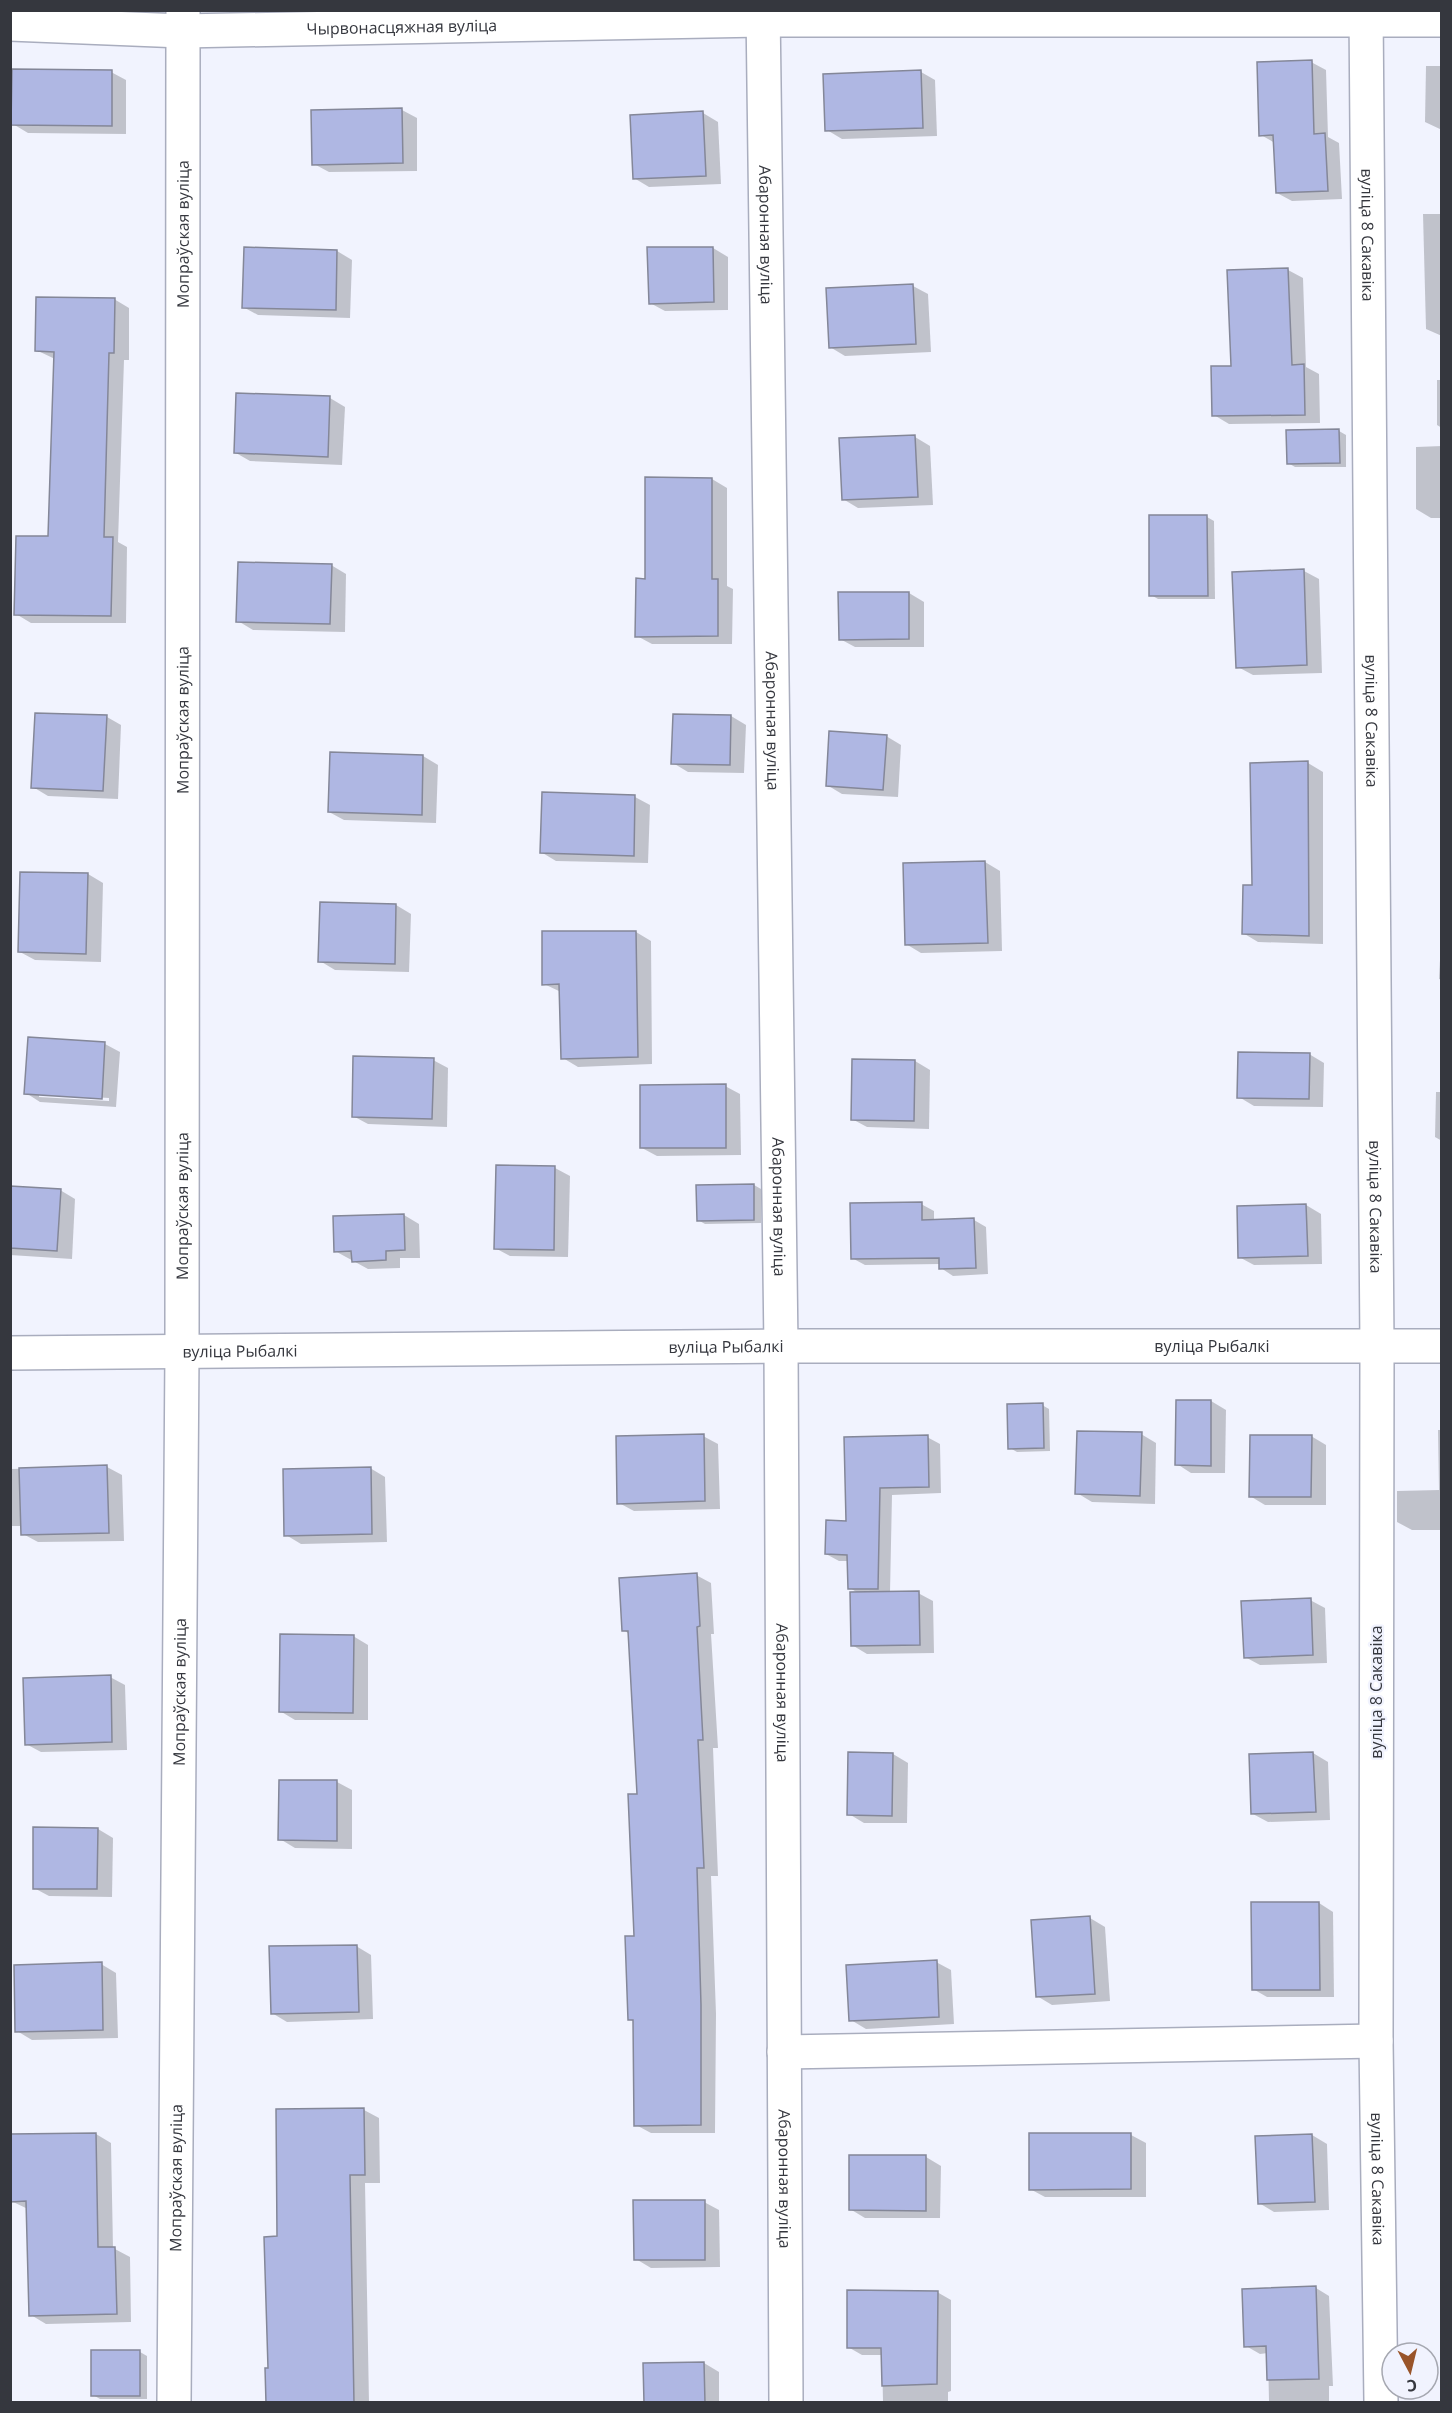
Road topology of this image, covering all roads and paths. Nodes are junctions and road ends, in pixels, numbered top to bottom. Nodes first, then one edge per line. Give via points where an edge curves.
1 (763, 15) edge
2 (1366, 15) edge
3 (1442, 20) edge
4 (182, 21) edge
5 (10, 24) edge
6 (782, 1346) junction
7 (1377, 1346) junction
8 (1442, 1346) edge
9 (182, 1352) junction
10 (10, 1353) edge
11 (1376, 2041) junction
12 (784, 2052) junction
13 (174, 2403) edge
14 (786, 2403) edge
15 (1381, 2403) edge

1 - 2 street, Чырвонасцяжная вуліца
1 - 4 street, Чырвонасцяжная вуліца
1 - 6 street, Абаронная вуліца
2 - 3 street, Чырвонасцяжная вуліца
2 - 7 street, вуліца 8 Сакавіка
4 - 5 street, Чырвонасцяжная вуліца
4 - 9 street, Мопраўская вуліца
6 - 7 street, вуліца Рыбалкі
6 - 9 street, вуліца Рыбалкі
6 - 12 street, Абаронная вуліца
7 - 8 street, вуліца Рыбалкі
7 - 11 street, вуліца 8 Сакавіка
9 - 10 street, вуліца Рыбалкі
9 - 13 street, Мопраўская вуліца
11 - 12 street
11 - 15 street, вуліца 8 Сакавіка
12 - 14 street, Абаронная вуліца

